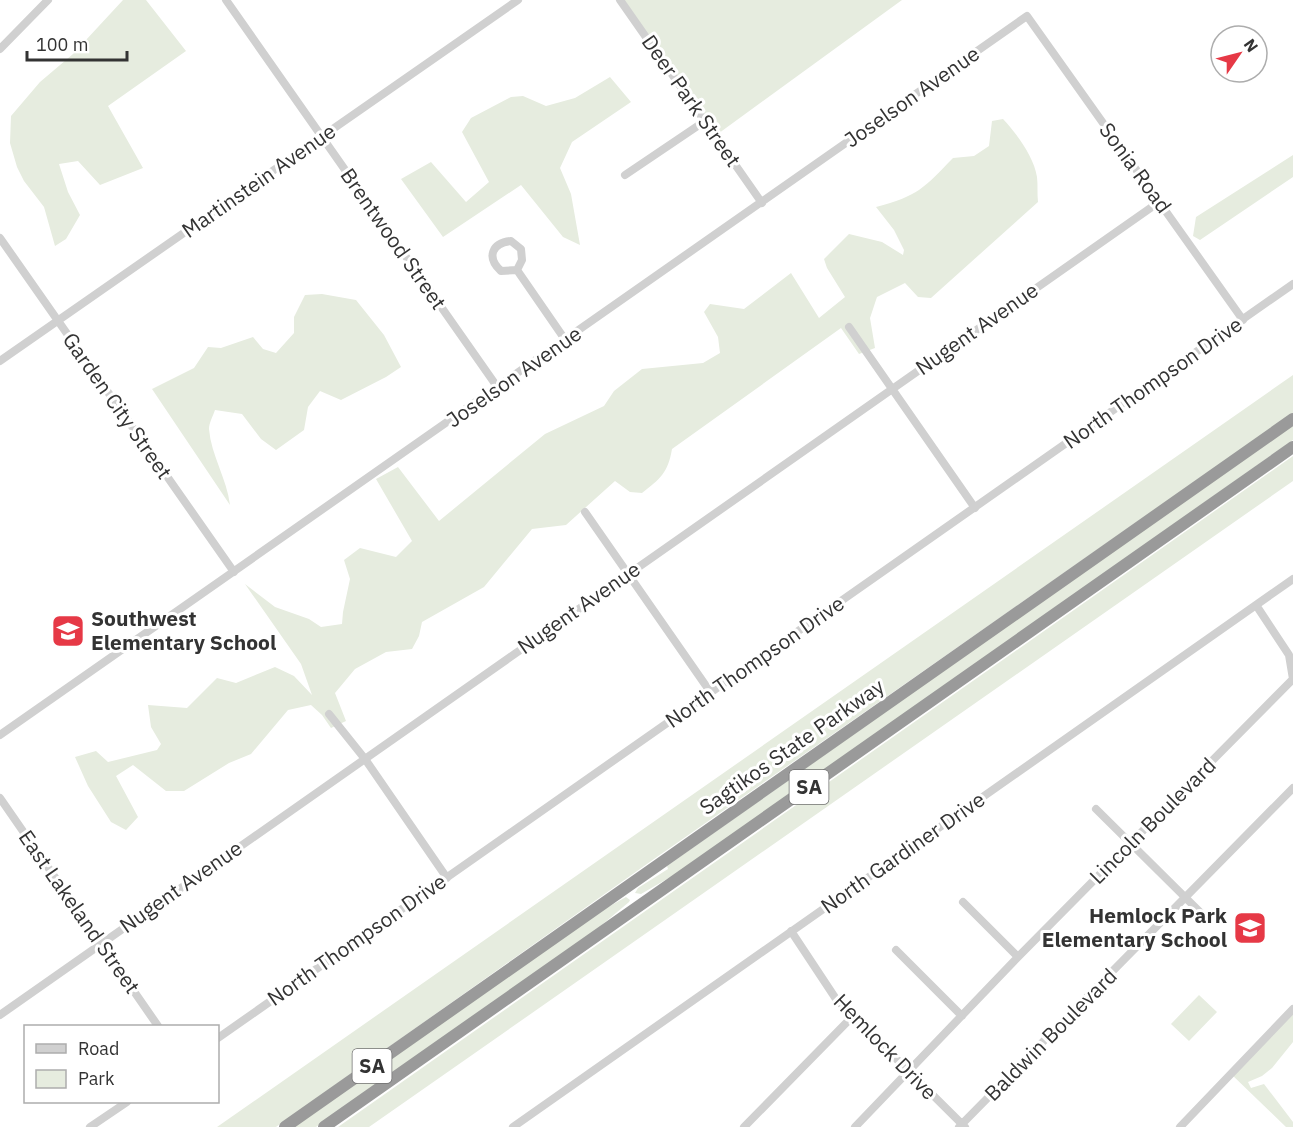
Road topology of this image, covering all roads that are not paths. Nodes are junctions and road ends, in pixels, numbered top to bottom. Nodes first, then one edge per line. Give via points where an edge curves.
1 (48, 0) edge
2 (226, 0) edge
3 (518, 0) edge
4 (620, 0) edge
5 (1027, 16) joint
6 (0, 49) edge
7 (705, 121) junction
8 (322, 137) junction
9 (625, 175) dead end
10 (1159, 202) junction
11 (762, 203) junction
12 (0, 238) edge
13 (517, 270) dead end
14 (1293, 284) edge
15 (1243, 320) junction
16 (58, 321) junction
17 (849, 327) dead end
18 (566, 341) junction
19 (0, 361) edge
20 (498, 388) junction
21 (892, 389) junction
22 (1293, 419) edge
23 (1293, 447) edge
24 (975, 508) junction
25 (585, 512) dead end
26 (234, 572) junction
27 (629, 574) junction
28 (1293, 579) edge
29 (1256, 605) junction
30 (711, 693) junction
31 (329, 714) dead end
32 (0, 735) edge
33 (365, 759) junction
34 (1293, 788) edge
35 (0, 798) edge
36 (1096, 809) dead end
37 (1131, 843) junction
38 (447, 878) junction
39 (1186, 898) junction
40 (963, 902) dead end
41 (1208, 919) dead end
42 (791, 931) junction
43 (101, 943) junction
44 (896, 950) dead end
45 (1018, 957) junction
46 (1293, 1009) edge
47 (0, 1016) edge
48 (962, 1016) junction
49 (852, 1017) junction
50 (157, 1025) edge
51 (219, 1037) edge
52 (909, 1072) junction
53 (124, 1103) edge
54 (962, 1126) edge
55 (90, 1127) edge
56 (286, 1127) edge
57 (324, 1127) edge
58 (513, 1127) edge
59 (744, 1127) edge
60 (855, 1127) edge
61 (1180, 1127) edge

1 - 6 street
2 - 8 street, Brentwood Street
3 - 8 street, Martinstein Avenue
4 - 7 street, Deer Park Street
5 - 10 street, Sonia Road
5 - 11 street, Joselson Avenue
7 - 9 street
7 - 11 street, Deer Park Street
8 - 16 street, Martinstein Avenue
8 - 20 street, Brentwood Street
10 - 15 street, Sonia Road
10 - 21 street, Nugent Avenue
11 - 18 street, Joselson Avenue
12 - 16 street, Garden City Street
13 - 18 street
14 - 15 street, North Thompson Drive
15 - 24 street, North Thompson Drive
16 - 19 street, Martinstein Avenue
16 - 26 street, Garden City Street
17 - 21 street
18 - 20 street, Joselson Avenue
20 - 26 street, Joselson Avenue
21 - 24 street
21 - 27 street, Nugent Avenue
22 - 56 highway, Sagtikos State Parkway / SA
23 - 57 highway, Sagtikos State Parkway / SA
24 - 30 street, North Thompson Drive
25 - 27 street
26 - 32 street, Joselson Avenue
27 - 30 street
27 - 33 street, Nugent Avenue
28 - 29 street, North Gardiner Drive
29 - 37 street, Lincoln Boulevard via 1289,655 1293,679
29 - 42 street, North Gardiner Drive
30 - 38 street, North Thompson Drive
31 - 33 street
33 - 38 street
33 - 43 street, Nugent Avenue
34 - 39 street, Baldwin Boulevard
35 - 43 street, East Lakeland Street
36 - 37 street
37 - 39 street
37 - 45 street, Lincoln Boulevard
38 - 51 street, North Thompson Drive
39 - 41 street
39 - 54 street, Baldwin Boulevard
40 - 45 street
42 - 49 street, Hemlock Drive
42 - 58 street, North Gardiner Drive
43 - 47 street, Nugent Avenue
43 - 50 street, East Lakeland Street
44 - 48 street
45 - 48 street, Lincoln Boulevard
46 - 61 street
48 - 52 street, Lincoln Boulevard
49 - 52 street, Hemlock Drive
49 - 59 street
52 - 54 street, Hemlock Drive
52 - 60 street, Lincoln Boulevard
53 - 55 street

